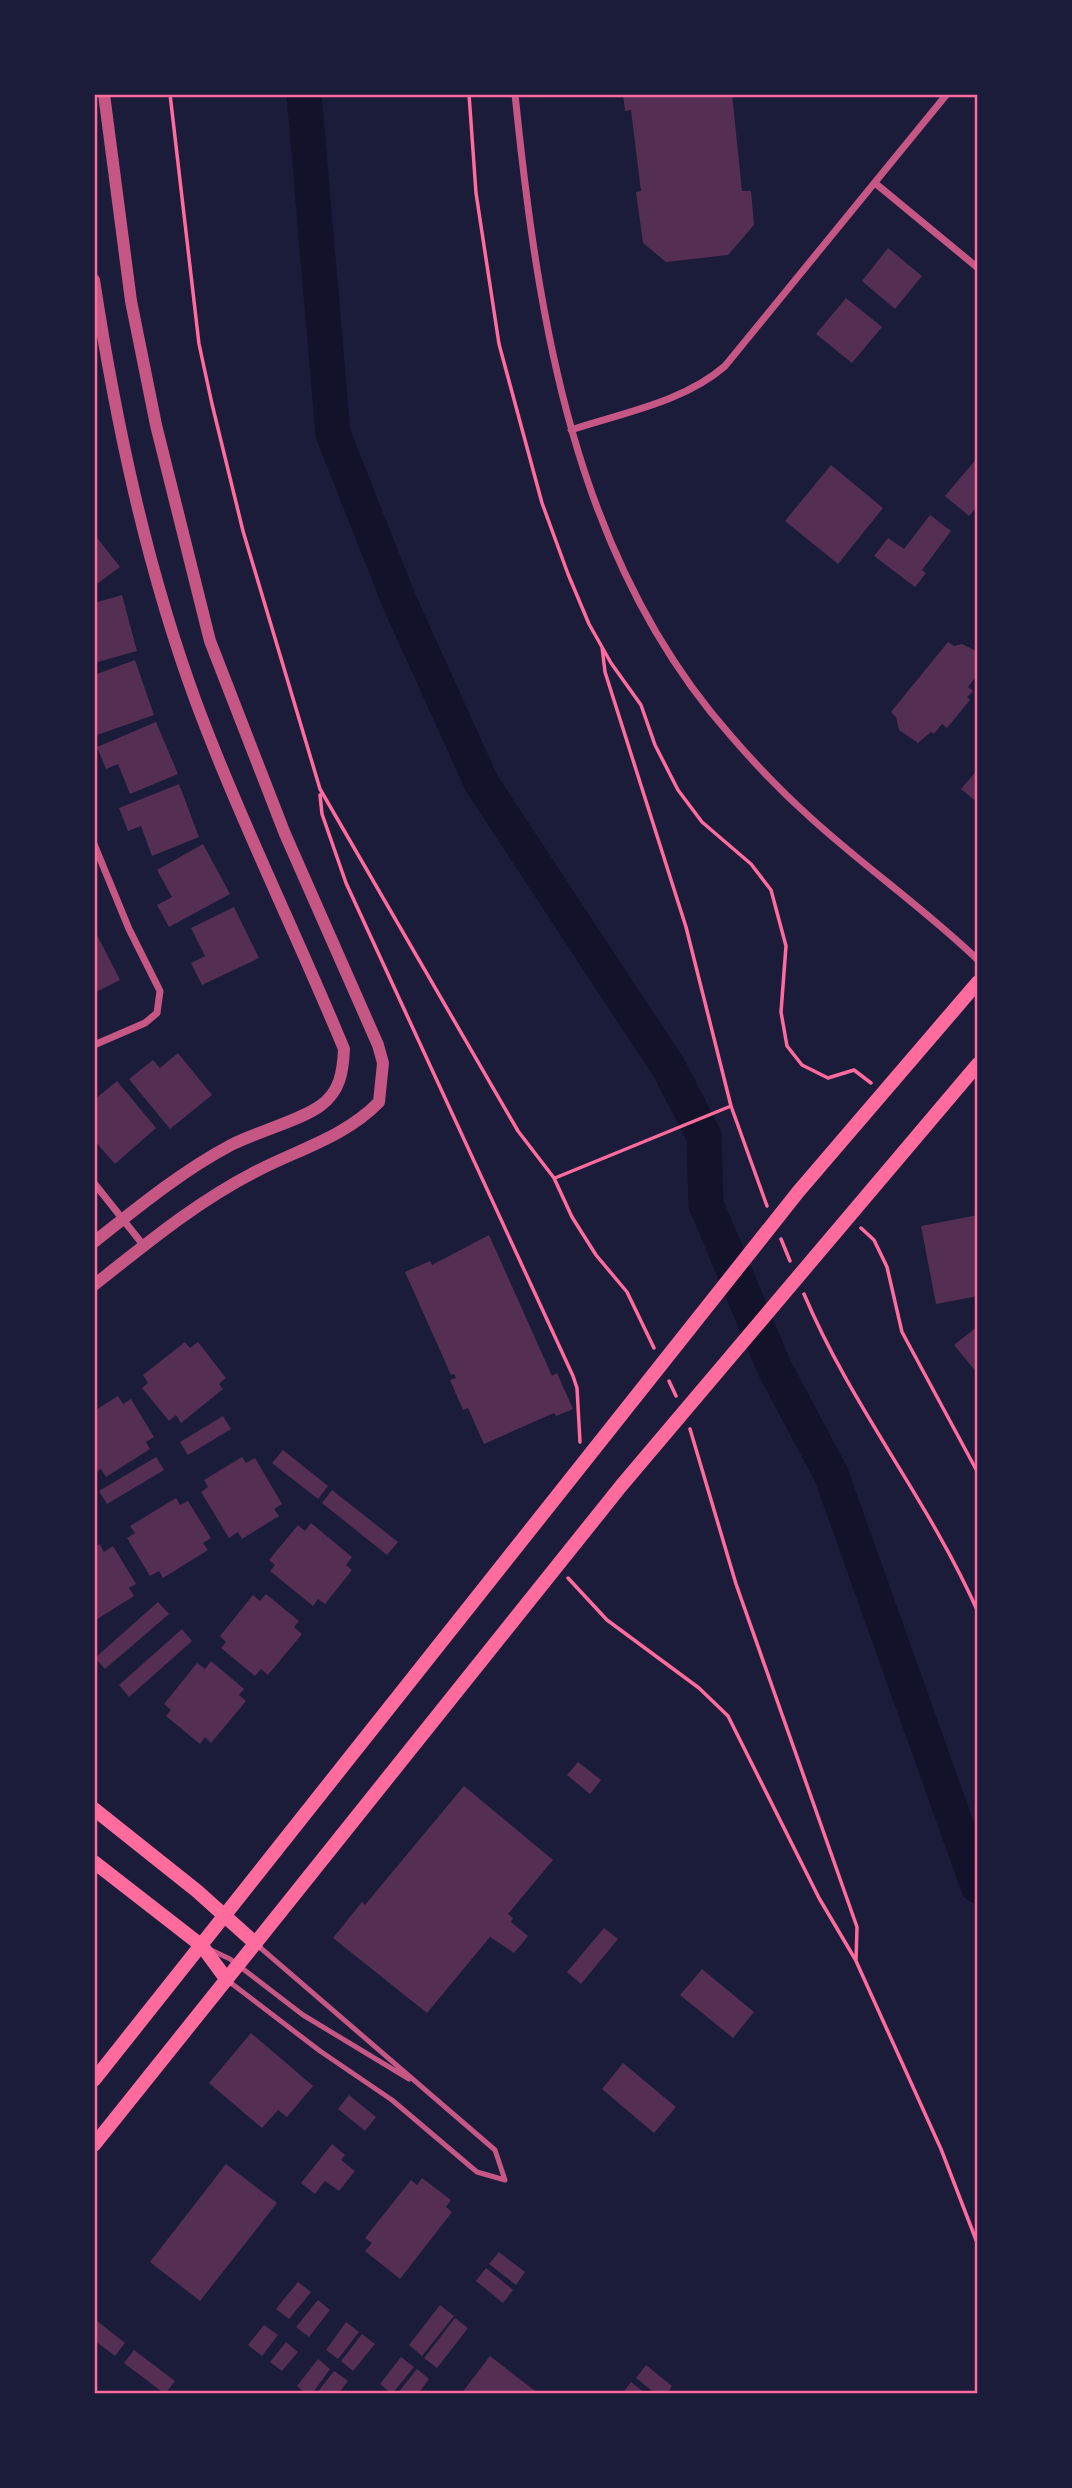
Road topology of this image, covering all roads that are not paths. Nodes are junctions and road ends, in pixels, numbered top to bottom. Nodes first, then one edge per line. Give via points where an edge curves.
1 (104, 94) edge
2 (514, 94) edge
3 (947, 94) edge
4 (875, 183) junction
5 (978, 268) edge
6 (94, 280) edge
7 (570, 430) junction
8 (94, 844) edge
9 (978, 960) edge
10 (978, 982) edge
11 (94, 1045) edge
12 (978, 1064) edge
13 (94, 1183) edge
14 (124, 1220) junction
15 (94, 1242) edge
16 (144, 1245) junction
17 (94, 1285) edge
18 (94, 1809) edge
19 (94, 1862) edge
20 (226, 1917) junction
21 (256, 1944) junction
22 (202, 1946) junction
23 (238, 1966) junction
24 (227, 1980) junction
25 (94, 2080) edge
26 (421, 2085) junction
27 (94, 2145) edge

1 - 16 street via 131,301 156,425 210,641 285,834 383,1063 379,1102 351,1127 253,1172
2 - 7 street via 533,256
3 - 4 street
4 - 5 street
4 - 7 street via 714,375 678,395
6 - 14 street via 133,487 173,635 254,848 344,1049 344,1072 336,1090 320,1107 232,1144 177,1178
7 - 9 street via 603,527 625,575 704,702 812,819
8 - 11 street via 160,991 157,1013 145,1023
10 - 20 main road via 798,1192
12 - 21 main road via 555,1567
13 - 14 street
14 - 15 street
14 - 16 street
16 - 17 street
18 - 20 main road
19 - 22 main road
20 - 21 main road
20 - 22 main road
21 - 23 main road
21 - 26 lane
22 - 23 lane
22 - 24 main road
22 - 25 main road
23 - 24 main road
23 - 26 lane via 303,2015
24 - 26 lane via 392,2099 477,2172 505,2180 495,2150
24 - 27 main road

